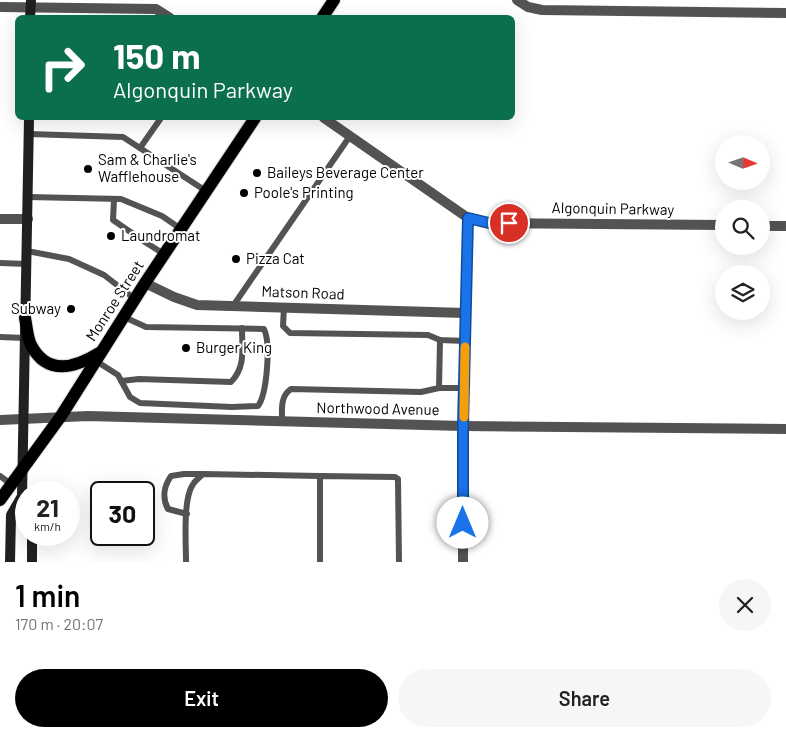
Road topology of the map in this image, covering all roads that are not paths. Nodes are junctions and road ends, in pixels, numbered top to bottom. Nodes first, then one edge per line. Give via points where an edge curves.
1 (334, 0) edge
2 (517, 0) edge
3 (0, 7) edge
4 (31, 8) edge
5 (786, 13) edge
6 (165, 15) edge
7 (324, 15) edge
8 (29, 120) edge
9 (160, 120) edge
10 (254, 120) edge
11 (327, 120) edge
12 (29, 134) junction
13 (350, 136) junction
14 (140, 148) junction
15 (206, 191) junction
16 (28, 198) junction
17 (114, 200) junction
18 (468, 218) junction
19 (0, 219) edge
20 (28, 219) junction
21 (715, 225) edge
22 (770, 226) edge
23 (786, 226) edge
24 (181, 229) junction
25 (27, 252) junction
26 (164, 254) junction
27 (0, 263) edge
28 (27, 264) junction
29 (145, 283) junction
30 (135, 299) junction
31 (233, 306) junction
32 (284, 307) junction
33 (465, 313) junction
34 (124, 317) junction
35 (25, 318) junction
36 (242, 328) junction
37 (0, 337) edge
38 (25, 338) junction
39 (440, 340) junction
40 (465, 341) junction
41 (99, 356) junction
42 (121, 381) junction
43 (439, 388) junction
44 (464, 388) junction
45 (61, 416) junction
46 (23, 418) junction
47 (0, 420) edge
48 (282, 422) junction
49 (463, 426) junction
50 (786, 429) edge
51 (22, 468) junction
52 (203, 474) junction
53 (0, 476) edge
54 (320, 476) junction
55 (23, 481) edge
56 (11, 484) junction
57 (0, 500) edge
58 (15, 510) edge
59 (187, 514) junction
60 (32, 546) edge
61 (10, 562) edge
62 (32, 562) edge
63 (186, 562) edge
64 (320, 562) edge
65 (399, 562) edge
66 (463, 562) edge

1 - 7 main road
2 - 5 street via 542,10
3 - 4 street
4 - 6 street via 156,9
8 - 12 main road
9 - 14 lane
10 - 15 main road, Monroe Street
11 - 13 street, Algonquin Parkway
12 - 14 lane via 123,137
12 - 16 main road
13 - 18 street, Algonquin Parkway
13 - 31 lane
14 - 15 lane
15 - 24 main road, Monroe Street
16 - 17 lane
16 - 20 main road
17 - 24 lane via 130,202 162,216
17 - 26 lane via 113,220
18 - 21 street, Algonquin Parkway via 489,223
18 - 33 street
19 - 20 street
20 - 25 main road
22 - 23 street
24 - 26 main road, Monroe Street
25 - 28 main road
25 - 30 lane via 69,259 104,275
26 - 29 main road, Monroe Street
27 - 28 lane
28 - 35 main road
29 - 30 main road, Monroe Street
29 - 31 street, Matson Road via 174,298 197,305
30 - 34 main road, Monroe Street
31 - 32 street, Matson Road
32 - 33 street, Matson Road
32 - 39 lane via 283,326 290,333 428,335
33 - 40 street
34 - 36 lane via 146,327
34 - 41 main road, Monroe Street
35 - 38 main road
35 - 41 main road via 30,344 38,356 53,366 65,367
36 - 42 lane via 242,365 231,382
36 - 42 lane via 264,329 267,335 265,387 258,406 140,403 130,397
37 - 38 lane
38 - 46 main road
39 - 40 lane
39 - 43 lane
40 - 44 street
41 - 42 lane
41 - 45 main road, Monroe Street
43 - 44 lane
43 - 48 lane via 420,392 291,389 283,397
44 - 49 street
45 - 46 street, Northwood Avenue
45 - 48 street, Northwood Avenue
45 - 51 main road, Monroe Street
46 - 47 street, Northwood Avenue
46 - 51 main road
48 - 49 street, Northwood Avenue
49 - 50 street, Northwood Avenue
49 - 66 street
51 - 55 main road
51 - 56 main road, Monroe Street
52 - 54 lane
52 - 59 lane via 191,487
52 - 59 lane via 171,476 165,484 168,509
53 - 56 lane
54 - 64 lane
54 - 65 lane via 398,479
56 - 57 main road, Monroe Street
58 - 61 main road via 12,514
59 - 63 lane
60 - 62 main road

